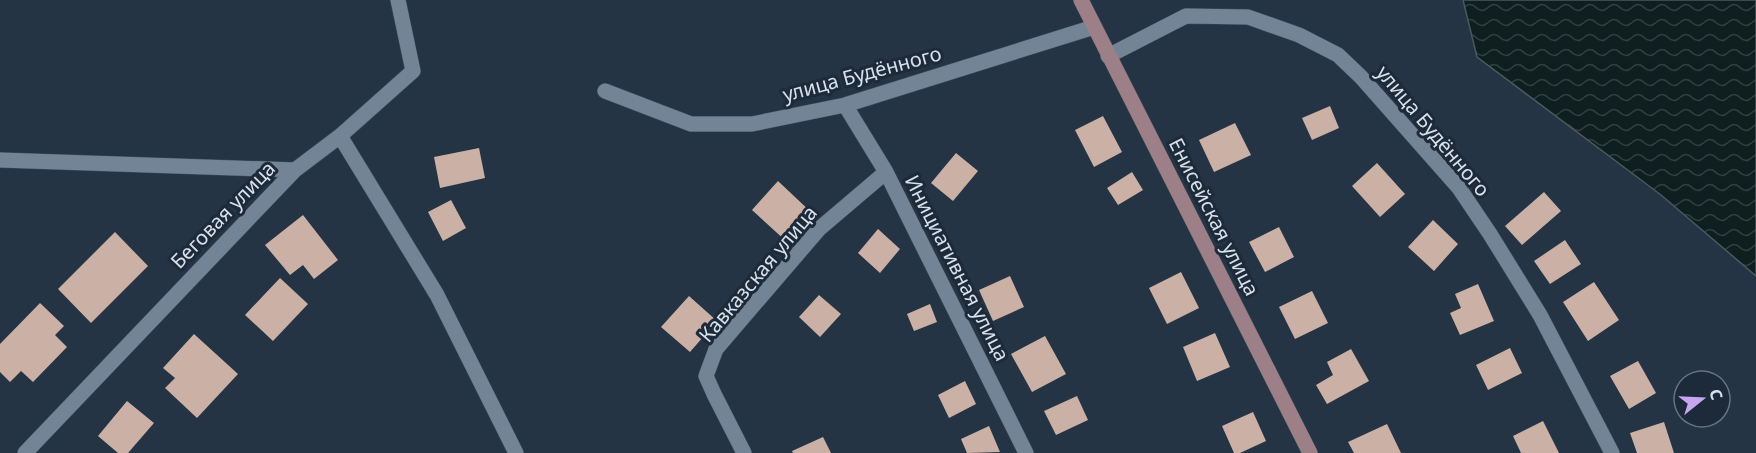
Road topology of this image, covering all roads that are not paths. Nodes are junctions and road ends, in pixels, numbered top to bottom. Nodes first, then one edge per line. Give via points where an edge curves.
1 (398, 0) edge
2 (1081, 0) edge
3 (1094, 27) junction
4 (1108, 56) junction
5 (605, 91) dead end
6 (845, 105) junction
7 (340, 136) junction
8 (0, 160) edge
9 (295, 171) junction
10 (886, 172) junction
11 (26, 453) edge
12 (516, 453) edge
13 (744, 453) edge
14 (1026, 453) edge
15 (1310, 453) edge
16 (1612, 453) edge

1 - 7 street, Беговая улица via 412,71
2 - 3 street, Енисейская улица
3 - 4 street, Енисейская улица
3 - 6 street, улица Будённого
4 - 15 street, Енисейская улица
4 - 16 street, улица Будённого via 1186,16 1248,17 1299,35 1338,55 1458,188 1484,225 1540,315
5 - 6 street, улица Будённого via 691,124 752,124
6 - 10 street, Инициативная улица
7 - 9 street, Беговая улица
7 - 12 street via 437,295
8 - 9 street
9 - 11 street, Беговая улица
10 - 13 street, Кавказская улица via 819,229 716,350 706,376
10 - 14 street, Инициативная улица

